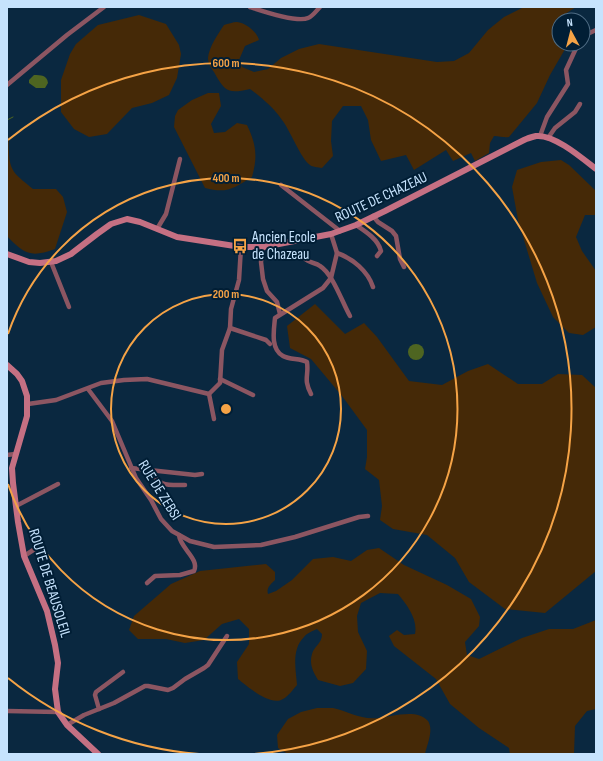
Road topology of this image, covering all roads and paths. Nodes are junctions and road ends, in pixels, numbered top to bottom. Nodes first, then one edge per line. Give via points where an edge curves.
1 (104, 7) edge
2 (250, 7) edge
3 (320, 7) edge
4 (574, 52) edge
5 (7, 85) edge
6 (580, 104) dead end
7 (540, 136) junction
8 (548, 138) junction
9 (180, 159) dead end
10 (596, 169) edge
11 (281, 184) dead end
12 (373, 216) junction
13 (356, 225) junction
14 (158, 229) junction
15 (340, 231) junction
16 (331, 234) junction
17 (241, 247) junction
18 (263, 247) junction
19 (337, 252) junction
20 (7, 254) edge
21 (377, 256) dead end
22 (304, 258) dead end
23 (51, 262) junction
24 (404, 267) dead end
25 (331, 278) junction
26 (373, 287) dead end
27 (69, 307) dead end
28 (280, 314) junction
29 (350, 316) dead end
30 (230, 328) junction
31 (270, 344) dead end
32 (7, 365) edge
33 (220, 378) junction
34 (88, 388) junction
35 (209, 394) junction
36 (311, 394) dead end
37 (253, 395) dead end
38 (28, 404) junction
39 (214, 419) dead end
40 (16, 454) junction
41 (7, 455) edge
42 (132, 468) junction
43 (151, 470) junction
44 (202, 474) dead end
45 (58, 484) dead end
46 (185, 485) dead end
47 (16, 506) junction
48 (368, 516) dead end
49 (179, 535) junction
50 (38, 547) dead end
51 (24, 556) junction
52 (147, 583) dead end
53 (227, 636) dead end
54 (123, 672) dead end
55 (99, 709) junction
56 (7, 711) edge
57 (58, 712) junction
58 (67, 725) junction
59 (98, 754) edge

1 - 5 street
2 - 3 street via 302,20 312,16
4 - 7 street via 566,70 568,84 547,117
6 - 8 street
7 - 8 main road
7 - 12 main road, ROUTE DE CHAZEAU via 524,140
8 - 10 main road
9 - 14 street via 166,214
11 - 15 street
12 - 13 main road, ROUTE DE CHAZEAU
12 - 24 street via 396,236
13 - 15 main road, ROUTE DE CHAZEAU
13 - 21 street via 378,243 381,251
14 - 17 main road, ROUTE DE CHAZEAU via 183,238
14 - 23 main road, ROUTE DE CHAZEAU via 132,220 119,221 100,231 66,258
15 - 16 main road, ROUTE DE CHAZEAU
16 - 18 main road, ROUTE DE CHAZEAU
16 - 19 street
17 - 18 main road, ROUTE DE CHAZEAU
17 - 30 street via 239,280 231,309
18 - 28 street via 263,279 267,292 277,302
19 - 25 street
19 - 26 street via 362,269
20 - 23 main road, ROUTE DE CHAZEAU via 29,262
22 - 25 street via 309,263 320,266
23 - 27 street
25 - 28 street via 323,288
25 - 29 street
28 - 36 street via 275,318 274,340 277,350 283,356 307,362 306,386
30 - 31 street via 266,340
30 - 33 street via 222,350
32 - 38 main road, ROUTE DE BEAUSOLEIL via 22,381
33 - 35 street via 220,383
33 - 37 street
34 - 35 street via 101,383 147,379
34 - 38 street via 56,400
34 - 42 street, RUE DE ZEBSI via 112,421
35 - 39 street
38 - 40 main road, ROUTE DE BEAUSOLEIL
40 - 41 street
40 - 47 main road, ROUTE DE BEAUSOLEIL via 12,468
42 - 43 street
42 - 49 street, RUE DE ZEBSI via 161,519
43 - 44 street
43 - 46 street via 155,479 167,485
45 - 47 street
47 - 51 main road, ROUTE DE BEAUSOLEIL
48 - 49 street, RUE DE ZEBSI via 359,516 261,545 214,547 190,541
49 - 52 street via 180,541 196,565 194,571 188,574 155,576
50 - 51 street
51 - 57 main road, ROUTE DE BEAUSOLEIL via 47,611 53,633 58,663 55,689
53 - 55 street via 204,668 173,688 168,690 145,686
54 - 55 street via 96,692
55 - 58 street
56 - 57 street
57 - 58 main road, ROUTE DE BEAUSOLEIL
58 - 59 main road, ROUTE DE BEAUSOLEIL

